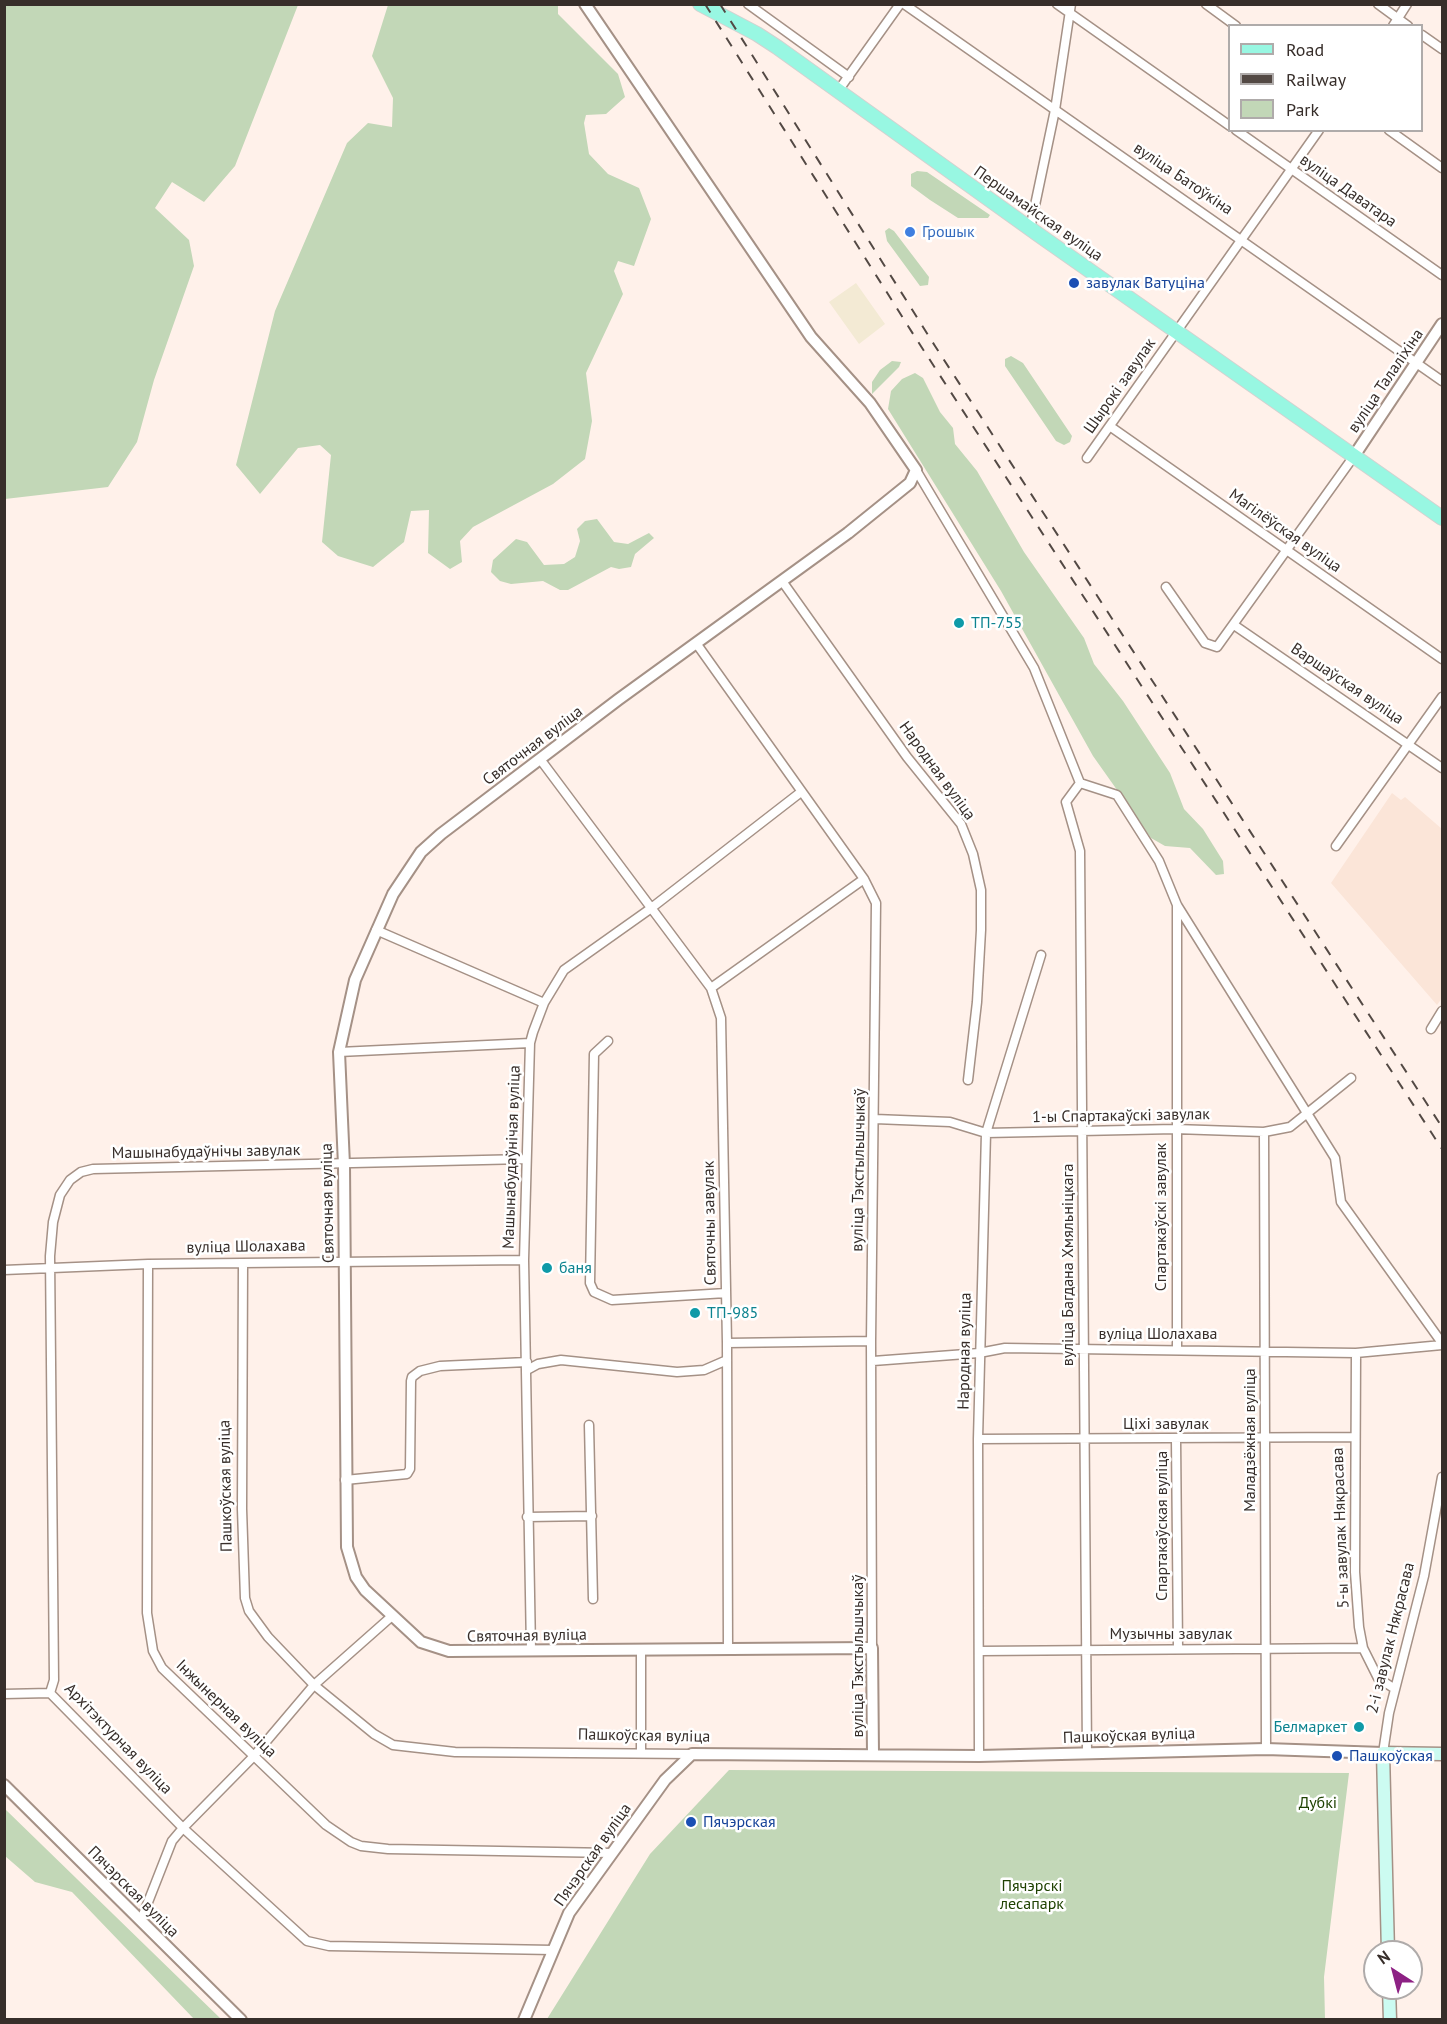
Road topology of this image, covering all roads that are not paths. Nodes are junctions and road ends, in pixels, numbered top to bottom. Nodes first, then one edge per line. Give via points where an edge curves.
1 (585, 4) edge
2 (700, 4) edge
3 (748, 4) edge
4 (902, 4) edge
5 (1057, 4) edge
6 (1206, 4) edge
7 (1378, 4) edge
8 (1407, 4) edge
9 (1070, 9) edge
10 (1395, 22) edge
11 (1233, 24) edge
12 (1423, 36) edge
13 (1443, 49) edge
14 (849, 77) junction
15 (838, 91) junction
16 (1055, 110) junction
17 (1228, 125) edge
18 (1239, 132) edge
19 (1318, 132) edge
20 (1392, 132) edge
21 (1443, 168) edge
22 (1291, 170) junction
23 (1030, 229) junction
24 (1242, 238) junction
25 (1443, 275) edge
26 (1443, 324) edge
27 (1177, 332) junction
28 (1416, 363) junction
29 (1443, 381) edge
30 (1111, 427) junction
31 (1354, 456) junction
32 (1087, 458) dead end
33 (916, 470) junction
34 (1443, 518) edge
35 (1286, 550) junction
36 (782, 581) junction
37 (1166, 587) dead end
38 (1234, 625) junction
39 (696, 643) junction
40 (1443, 659) edge
41 (1443, 697) edge
42 (1409, 744) junction
43 (540, 759) junction
44 (1443, 768) edge
45 (1080, 783) junction
46 (801, 792) junction
47 (1336, 846) dead end
48 (864, 879) junction
49 (1177, 905) junction
50 (651, 909) junction
51 (376, 930) junction
52 (1041, 955) dead end
53 (711, 988) junction
54 (544, 1002) junction
55 (1443, 1011) edge
56 (1431, 1029) dead end
57 (608, 1041) dead end
58 (530, 1043) junction
59 (339, 1052) junction
60 (1352, 1078) dead end
61 (968, 1080) dead end
62 (1308, 1113) junction
63 (875, 1119) junction
64 (1176, 1129) junction
65 (1083, 1131) junction
66 (1264, 1132) junction
67 (987, 1133) junction
68 (526, 1159) junction
69 (344, 1165) junction
70 (70, 1180) joint
71 (344, 1260) junction
72 (524, 1260) junction
73 (243, 1263) junction
74 (148, 1264) junction
75 (51, 1269) junction
76 (4, 1270) edge
77 (726, 1293) junction
78 (872, 1341) junction
79 (727, 1343) junction
80 (1443, 1344) edge
81 (1082, 1349) junction
82 (1177, 1349) junction
83 (1265, 1350) junction
84 (979, 1353) junction
85 (1356, 1353) junction
86 (727, 1360) junction
87 (873, 1361) junction
88 (527, 1366) junction
89 (589, 1425) dead end
90 (1354, 1437) junction
91 (978, 1439) junction
92 (1084, 1439) junction
93 (1176, 1439) junction
94 (1264, 1439) junction
95 (1443, 1477) edge
96 (345, 1480) junction
97 (592, 1516) junction
98 (527, 1517) junction
99 (593, 1599) dead end
100 (392, 1616) junction
101 (872, 1648) junction
102 (1178, 1648) junction
103 (1266, 1648) junction
104 (1363, 1648) junction
105 (728, 1649) junction
106 (531, 1650) junction
107 (641, 1650) junction
108 (1085, 1650) junction
109 (980, 1651) junction
110 (314, 1686) junction
111 (1395, 1689) junction
112 (50, 1693) junction
113 (4, 1694) edge
114 (1266, 1749) junction
115 (640, 1753) junction
116 (1383, 1753) junction
117 (692, 1754) junction
118 (873, 1754) junction
119 (1087, 1754) junction
120 (1443, 1754) edge
121 (979, 1756) junction
122 (253, 1757) junction
123 (4, 1785) edge
124 (183, 1828) junction
125 (612, 1853) junction
126 (141, 1920) junction
127 (1388, 1940) edge
128 (553, 1950) junction
129 (1389, 2000) edge
130 (241, 2019) edge
131 (524, 2019) edge
132 (1390, 2019) edge

1 - 33 street via 811,337 870,403
2 - 15 main road, Першамайская вуліца via 758,34
3 - 14 street
4 - 14 street
4 - 16 street, вуліца Батоўкіна
5 - 9 street
6 - 11 street
7 - 10 street
8 - 10 street
9 - 16 street
9 - 17 street
12 - 13 street
14 - 15 street
15 - 23 main road, Першамайская вуліца
16 - 23 street
16 - 24 street, вуліца Батоўкіна
18 - 22 street, вуліца Даватара
19 - 22 street, Шырокі завулак
20 - 21 street
22 - 24 street, Шырокі завулак
22 - 25 street, вуліца Даватара
23 - 27 main road, Першамайская вуліца
24 - 27 street, Шырокі завулак
24 - 28 street, вуліца Батоўкіна
26 - 28 street, вуліца Талаліхіна
27 - 30 street, Шырокі завулак
27 - 31 main road, Першамайская вуліца
28 - 29 street, вуліца Батоўкіна
28 - 31 street, вуліца Талаліхіна
30 - 32 street, Шырокі завулак
30 - 35 street, Магілёўская вуліца
31 - 34 main road, Першамайская вуліца
31 - 35 street
33 - 36 street, Святочная вуліца via 910,483
33 - 45 street via 1034,668
35 - 38 street
35 - 40 street, Магілёўская вуліца
36 - 39 street, Святочная вуліца
36 - 61 street, Народная вуліца via 907,757 961,824 973,854 981,890 981,930
37 - 38 street via 1205,643 1217,647
38 - 42 street, Варшаўская вуліца
39 - 43 street, Святочная вуліца
39 - 46 street, вуліца Тэкстыльшчыкаў
41 - 42 street
42 - 44 street, Варшаўская вуліца
42 - 47 street
43 - 50 street, Святочны завулак
43 - 51 street, Святочная вуліца via 421,852 393,894
45 - 49 street via 1117,795 1159,861
45 - 65 street, вуліца Багдана Хмяльніцкага via 1066,801 1080,851
46 - 48 street, вуліца Тэкстыльшчыкаў
46 - 50 street, Машынабудаўнічая вуліца
48 - 53 street
48 - 63 street, вуліца Тэкстыльшчыкаў via 876,903
49 - 62 street
49 - 64 street, Спартакаўскі завулак
50 - 53 street, Святочны завулак
50 - 54 street, Машынабудаўнічая вуліца via 564,970
51 - 54 street
51 - 59 street, Святочная вуліца via 355,980
52 - 67 street, Народная вуліца
53 - 77 street, Святочны завулак via 721,1018
54 - 58 street, Машынабудаўнічая вуліца
55 - 56 street
57 - 77 street via 594,1053 590,1283 594,1292 612,1300
58 - 59 street
58 - 68 street, Машынабудаўнічая вуліца
59 - 69 street, Святочная вуліца
60 - 62 street, 1-ы Спартакаўскі завулак
62 - 66 street, 1-ы Спартакаўскі завулак via 1290,1126
62 - 80 street via 1335,1158 1341,1202
63 - 67 street, 1-ы Спартакаўскі завулак via 950,1122
63 - 78 street, вуліца Тэкстыльшчыкаў
64 - 65 street, 1-ы Спартакаўскі завулак
64 - 66 street, 1-ы Спартакаўскі завулак
64 - 82 street, Спартакаўскі завулак
65 - 67 street, 1-ы Спартакаўскі завулак
65 - 81 street, вуліца Багдана Хмяльніцкага
66 - 83 street, Маладзёжная вуліца
67 - 84 street, Народная вуліца
68 - 69 street, Машынабудаўнічы завулак
68 - 72 street, Машынабудаўнічая вуліца
69 - 70 street, Машынабудаўнічы завулак via 93,1169
69 - 71 street, Святочная вуліца
70 - 75 street, Архітэктурная вуліца via 60,1195 53,1222
71 - 72 street, вуліца Шолахава
71 - 73 street, вуліца Шолахава
71 - 96 street, Святочная вуліца
72 - 88 street, Машынабудаўнічая вуліца
73 - 74 street, вуліца Шолахава
73 - 110 street, Пашкоўская вуліца via 245,1599 257,1624
74 - 75 street, вуліца Шолахава
74 - 122 street, Інжынерная вуліца via 148,1629 153,1652 162,1668
75 - 76 street, вуліца Шолахава
75 - 112 street, Архітэктурная вуліца via 54,1680
77 - 79 street, Святочны завулак
78 - 79 street
78 - 87 street, вуліца Тэкстыльшчыкаў
79 - 86 street, Святочны завулак
80 - 85 street, вуліца Шолахава
81 - 82 street, вуліца Шолахава
81 - 84 street, вуліца Шолахава via 1005,1348
81 - 92 street, вуліца Багдана Хмяльніцкага
82 - 83 street, вуліца Шолахава
83 - 85 street, вуліца Шолахава
83 - 94 street, Маладзёжная вуліца
84 - 87 street, вуліца Шолахава
84 - 91 street, Народная вуліца
85 - 90 street, 5-ы завулак Някрасава
86 - 88 street via 704,1370 677,1372 561,1360
86 - 105 street, Святочны завулак
87 - 101 street, вуліца Тэкстыльшчыкаў
88 - 96 street via 440,1366 420,1371 411,1382 407,1474
88 - 98 street, Машынабудаўнічая вуліца
89 - 97 street
90 - 94 street, Ціхі завулак
90 - 104 street, 5-ы завулак Някрасава via 1355,1572
91 - 92 street, Ціхі завулак
91 - 109 street, Народная вуліца
92 - 93 street, Ціхі завулак
92 - 108 street, вуліца Багдана Хмяльніцкага
93 - 94 street, Ціхі завулак
93 - 102 street, Спартакаўская вуліца
94 - 103 street, Маладзёжная вуліца
95 - 111 street, 2-і завулак Някрасава via 1424,1576
96 - 100 street, Святочная вуліца via 351,1565 365,1590
97 - 98 street
97 - 99 street
98 - 106 street, Машынабудаўнічая вуліца
100 - 106 street, Святочная вуліца via 420,1642 449,1652
100 - 110 street
101 - 105 street, Святочная вуліца
101 - 118 street, вуліца Тэкстыльшчыкаў
102 - 103 street, Музычны завулак
102 - 108 street, Музычны завулак
103 - 104 street, Музычны завулак
103 - 114 street, Маладзёжная вуліца
104 - 111 street, 5-ы завулак Някрасава via 1378,1678
105 - 107 street, Святочная вуліца
106 - 107 street, Святочная вуліца
107 - 115 street
108 - 109 street, Музычны завулак
108 - 119 street, вуліца Багдана Хмяльніцкага
109 - 121 street, Народная вуліца
110 - 115 street, Пашкоўская вуліца via 374,1734 407,1749
110 - 122 street
111 - 116 street, 2-і завулак Някрасава
112 - 113 street
112 - 124 street, Архітэктурная вуліца
114 - 116 street, Пашкоўская вуліца
114 - 119 street, Пашкоўская вуліца
115 - 117 street, Пашкоўская вуліца
116 - 120 main road, Пашкоўская вуліца
116 - 127 main road, 2-і завулак Някрасава
117 - 118 street, Пашкоўская вуліца
117 - 125 street, Пячэрская вуліца via 665,1780
118 - 121 street, Пашкоўская вуліца
119 - 121 street, Пашкоўская вуліца
122 - 124 street
122 - 125 street, Інжынерная вуліца via 326,1825 361,1846
123 - 126 street, Пячэрская вуліца
124 - 126 street via 172,1840
124 - 128 street, Архітэктурная вуліца via 307,1941 329,1946
125 - 128 street, Пячэрская вуліца via 569,1913
126 - 130 street, Пячэрская вуліца
128 - 131 street, Пячэрская вуліца
129 - 132 main road

